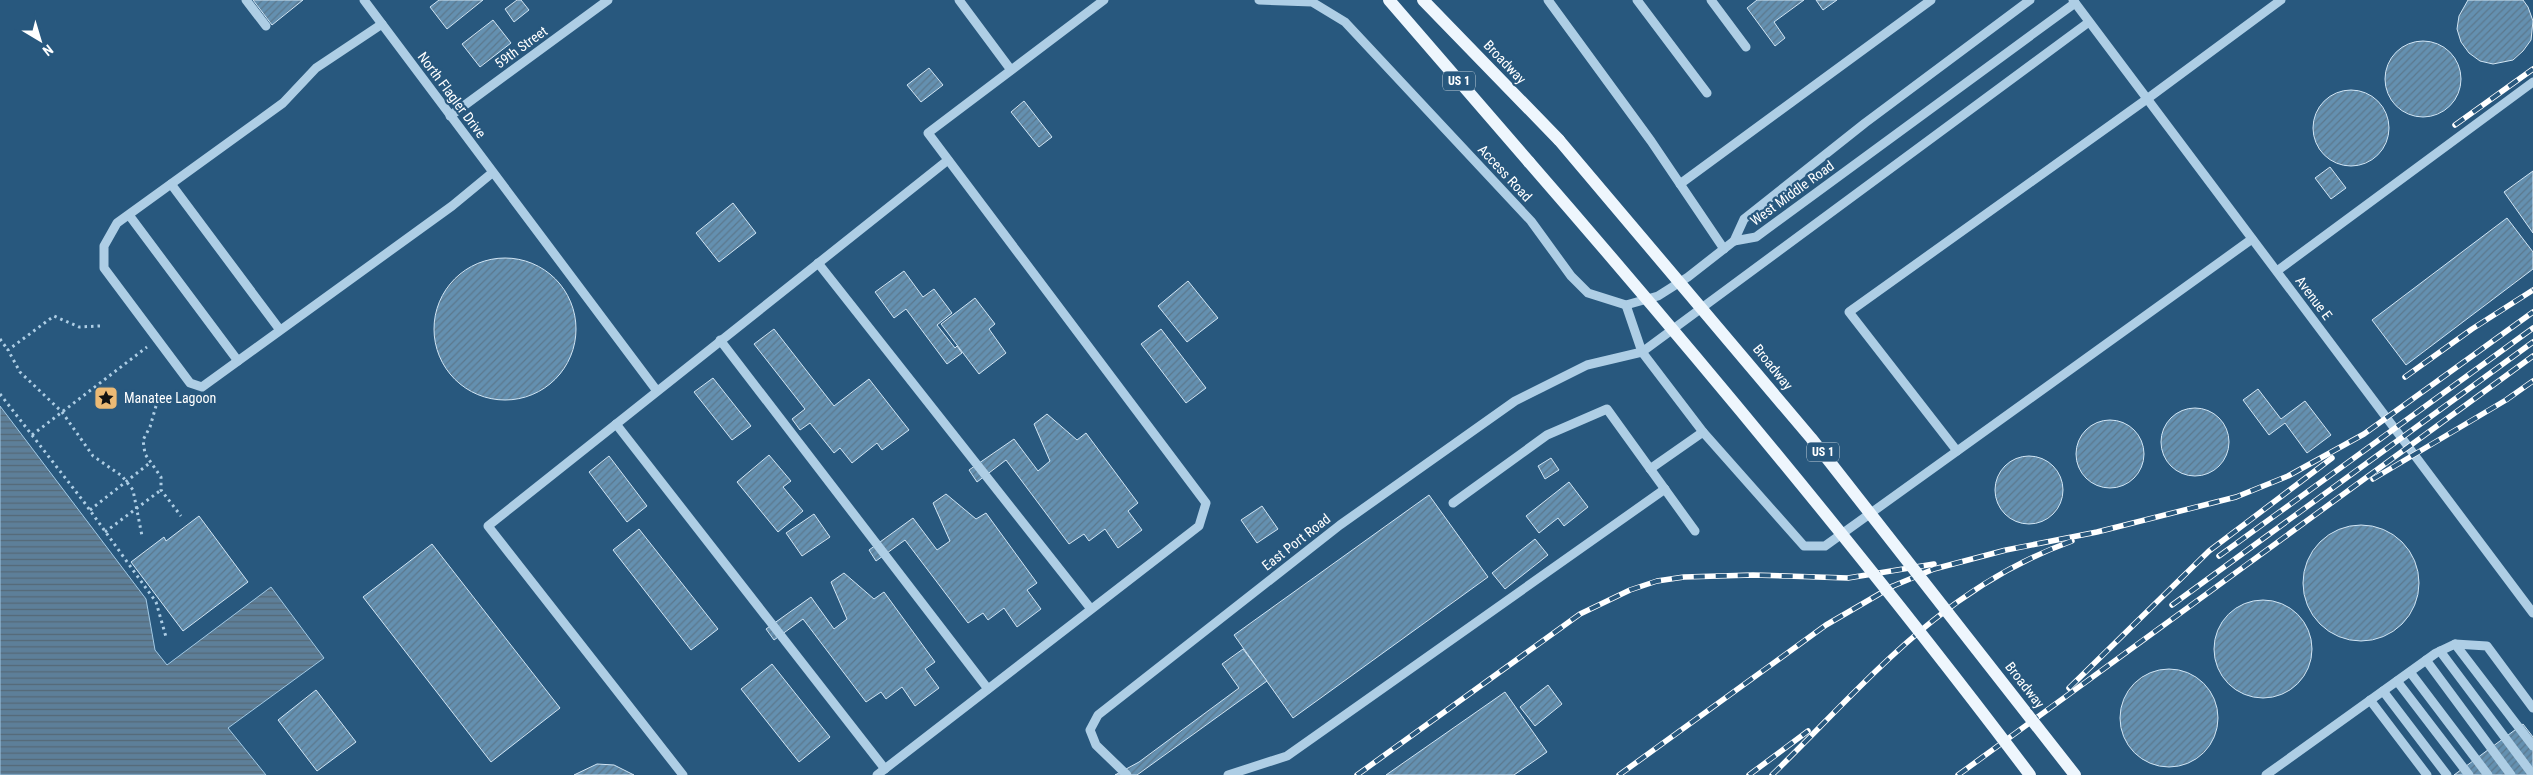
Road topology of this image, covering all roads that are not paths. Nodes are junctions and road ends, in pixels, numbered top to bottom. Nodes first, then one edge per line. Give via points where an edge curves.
1 (246, 0) edge
2 (364, 0) edge
3 (608, 0) edge
4 (959, 0) edge
5 (1104, 0) edge
6 (1259, 0) edge
7 (1389, 0) edge
8 (1423, 0) edge
9 (1548, 0) edge
10 (1637, 0) edge
11 (1711, 0) edge
12 (1931, 0) edge
13 (2030, 0) edge
14 (2281, 0) edge
15 (2074, 2) edge
16 (2089, 22) junction
17 (382, 24) junction
18 (266, 26) dead end
19 (1746, 47) dead end
20 (1011, 70) junction
21 (2533, 82) edge
22 (1707, 93) dead end
23 (2147, 99) junction
24 (450, 116) junction
25 (948, 160) junction
26 (492, 173) junction
27 (171, 184) junction
28 (1680, 184) junction
29 (129, 215) junction
30 (2252, 239) junction
31 (1734, 241) junction
32 (1724, 249) junction
33 (818, 263) junction
34 (2277, 271) junction
35 (1626, 305) junction
36 (280, 330) junction
37 (720, 340) junction
38 (1642, 352) junction
39 (238, 360) junction
40 (657, 391) junction
41 (616, 424) junction
42 (1703, 432) junction
43 (1957, 451) junction
44 (1650, 469) junction
45 (1665, 490) junction
46 (1453, 503) dead end
47 (1695, 531) dead end
48 (1090, 609) junction
49 (2533, 613) edge
50 (2455, 644) junction
51 (2440, 651) junction
52 (2426, 660) junction
53 (2410, 672) junction
54 (2397, 681) junction
55 (988, 689) junction
56 (2383, 691) junction
57 (2370, 700) junction
58 (2533, 708) edge
59 (2533, 746) edge
60 (881, 772) edge
61 (682, 775) edge
62 (1127, 775) edge
63 (1228, 775) edge
64 (2030, 775) edge
65 (2075, 775) edge
66 (2266, 775) edge
67 (2427, 775) edge
68 (2447, 775) edge
69 (2468, 775) edge
70 (2488, 775) edge
71 (2510, 775) edge
72 (2533, 775) edge

1 - 18 street
2 - 17 street, North Flagler Drive
3 - 24 street, 59th Street
4 - 20 street
5 - 20 street
6 - 35 street, Access Road via 1312,2 1345,22 1531,220 1588,294
7 - 64 main road, US 1, bridge via 1775,451
8 - 65 main road, Broadway / US 1, bridge via 1559,140 1811,438
9 - 28 street
10 - 22 street
11 - 19 street
12 - 28 street
13 - 31 street, West Middle Road via 1865,123 1744,220
14 - 23 street
15 - 16 street, Avenue E
15 - 31 street, West Middle Road via 1756,237
16 - 23 street, Avenue E
16 - 38 street
17 - 24 street, North Flagler Drive
17 - 27 street via 316,68 283,103
20 - 25 street via 928,133
21 - 34 street
23 - 30 street, Avenue E
23 - 43 street via 1849,312
24 - 26 street, North Flagler Drive
25 - 33 street
25 - 48 street via 1206,503 1199,526
26 - 36 street via 452,206
26 - 40 street, North Flagler Drive
27 - 29 street
27 - 36 street
28 - 32 street
29 - 39 street
29 - 39 street via 117,223 104,246 104,268 190,383 202,387
30 - 34 street, Avenue E
30 - 43 street
31 - 32 street
32 - 35 street via 1658,296
33 - 37 street
33 - 48 street
34 - 49 street, Avenue E
35 - 38 street
36 - 39 street
37 - 40 street
37 - 55 street
38 - 42 street
38 - 62 street, East Port Road via 1587,365 1515,402 1340,525 1098,715 1090,730 1096,745
40 - 41 street
41 - 60 street
41 - 61 street via 488,526
42 - 43 street via 1804,546 1825,546
42 - 44 street
44 - 45 street
44 - 46 street via 1606,410 1547,436
45 - 47 street
45 - 63 street via 1287,756
48 - 55 street
50 - 51 street
50 - 58 street via 2487,646
50 - 59 street
51 - 52 street
51 - 72 street
52 - 53 street
52 - 71 street
53 - 54 street
53 - 70 street
54 - 56 street
54 - 69 street
55 - 60 street
56 - 57 street
56 - 68 street
57 - 66 street
57 - 67 street

